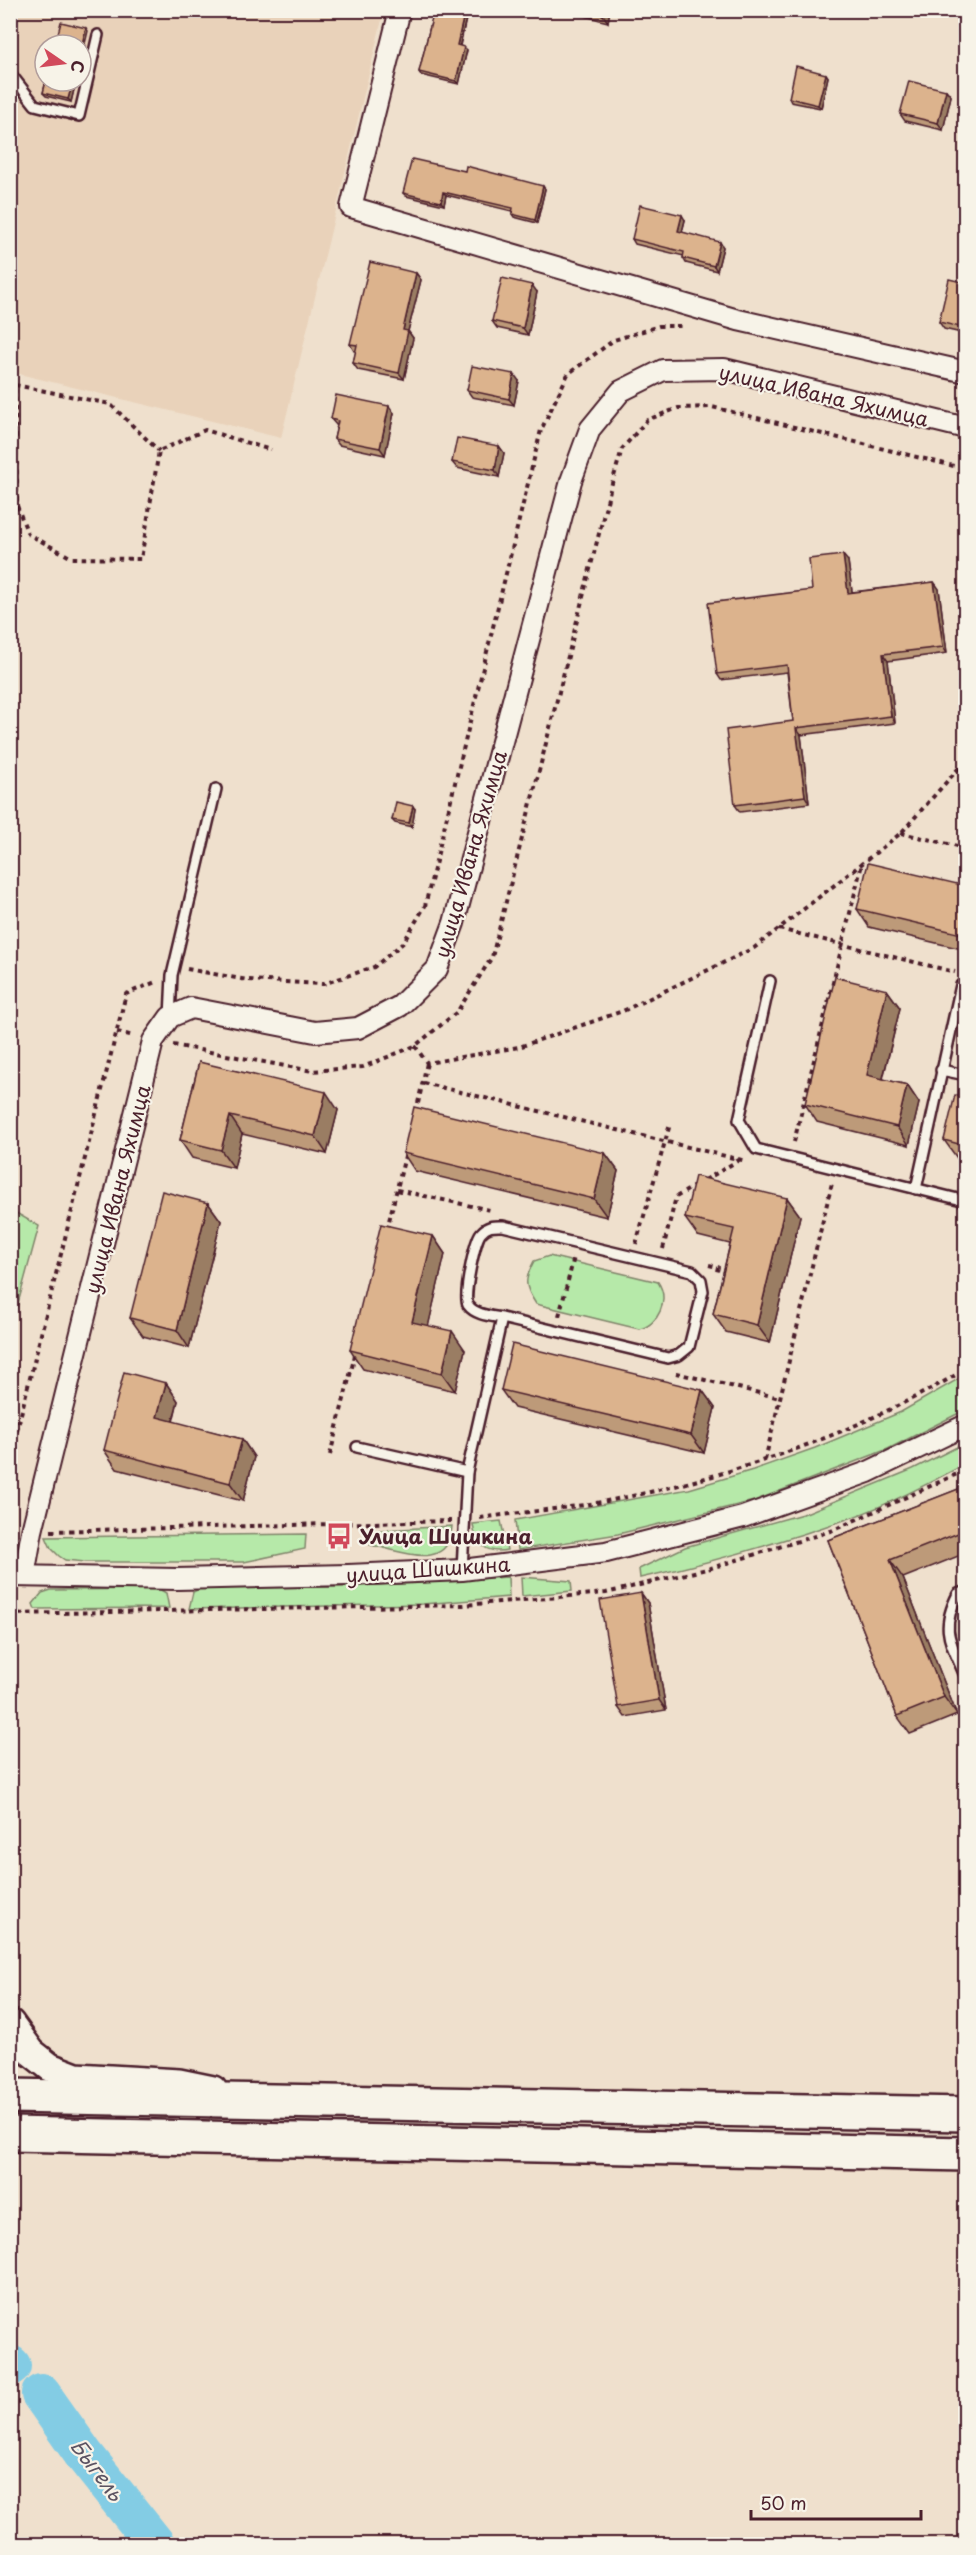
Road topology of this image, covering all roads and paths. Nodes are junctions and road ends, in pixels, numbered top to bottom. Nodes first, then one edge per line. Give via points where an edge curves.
1 (400, 10) edge
2 (98, 35) dead end
3 (10, 73) edge
4 (690, 326) dead end
5 (966, 372) edge
6 (13, 385) edge
7 (966, 428) edge
8 (272, 450) dead end
9 (159, 451) junction
10 (966, 469) edge
11 (17, 506) junction
12 (10, 518) edge
13 (966, 760) edge
14 (216, 789) dead end
15 (901, 833) junction
16 (966, 848) edge
17 (862, 863) junction
18 (778, 929) junction
19 (842, 945) junction
20 (172, 975) junction
21 (966, 975) edge
22 (771, 981) dead end
23 (966, 986) edge
24 (170, 1017) junction
25 (117, 1032) junction
26 (153, 1041) junction
27 (416, 1046) junction
28 (10, 1059) edge
29 (18, 1060) dead end
30 (427, 1063) junction
31 (942, 1070) junction
32 (966, 1075) edge
33 (423, 1083) junction
34 (415, 1115) edge
35 (670, 1124) dead end
36 (665, 1142) junction
37 (407, 1147) edge
38 (790, 1157) junction
39 (739, 1160) junction
40 (748, 1162) dead end
41 (824, 1181) dead end
42 (916, 1189) junction
43 (966, 1201) edge
44 (385, 1236) edge
45 (578, 1244) junction
46 (636, 1246) dead end
47 (662, 1252) dead end
48 (502, 1318) junction
49 (556, 1331) junction
50 (356, 1352) edge
51 (966, 1369) edge
52 (668, 1371) dead end
53 (780, 1398) junction
54 (966, 1425) edge
55 (357, 1447) dead end
56 (330, 1455) dead end
57 (10, 1458) edge
58 (764, 1461) junction
59 (467, 1472) junction
60 (463, 1521) junction
61 (32, 1531) junction
62 (462, 1570) junction
63 (17, 1576) edge
64 (966, 1591) edge
65 (966, 1678) edge
66 (10, 2023) edge
67 (10, 2096) edge
68 (264, 2100) junction
69 (966, 2114) edge
70 (10, 2134) edge
71 (966, 2154) edge

1 - 5 street via 351,207 738,320
2 - 3 lane via 79,116 35,105
4 - 20 path via 659,326 614,340 568,374 540,430 424,906 403,943 374,967 323,984 247,980 187,969
6 - 9 path via 110,404
6 - 11 path
7 - 24 street, улица Ивана Яхимца via 724,369 663,370 621,390 590,429 571,481 454,922 437,969 400,1006 358,1028 315,1032 191,1008
8 - 9 path via 205,430
9 - 11 path via 141,560 72,558 28,534
10 - 27 path via 712,407 678,408 647,420 622,449 610,490 492,957 457,1012
11 - 12 path
13 - 15 path
14 - 20 lane
15 - 16 path
15 - 17 path
17 - 18 path
17 - 19 path
18 - 19 path
18 - 30 path via 754,948 623,1011 519,1047
19 - 21 path
19 - 38 path
20 - 24 lane
20 - 25 path via 126,994
22 - 38 lane via 739,1120 756,1149
23 - 31 lane via 961,985
24 - 26 street, улица Ивана Яхимца
25 - 26 path
25 - 57 path
26 - 27 path via 312,1071 363,1067
26 - 61 street, улица Ивана Яхимца
27 - 30 path
28 - 29 path
30 - 33 path
31 - 32 lane
31 - 42 lane
33 - 34 path
33 - 36 path
35 - 36 path
36 - 39 path
36 - 46 path
37 - 44 path
38 - 42 lane
39 - 40 path
39 - 47 path via 676,1197
41 - 53 path via 833,1184
42 - 43 lane
45 - 48 lane via 503,1226 489,1226 480,1234 465,1294 468,1305 479,1313
45 - 49 path
45 - 49 lane via 692,1271 701,1280 703,1291 689,1347 668,1358
48 - 49 lane
48 - 59 lane
50 - 56 path
51 - 58 path via 885,1413
52 - 53 path
53 - 58 path
54 - 62 street, улица Шишкина via 868,1472 743,1517 606,1552
55 - 59 lane
58 - 60 path via 606,1501
59 - 60 lane
60 - 61 path
60 - 62 lane
61 - 63 street, улица Ивана Яхимца
62 - 63 street, улица Шишкина via 177,1579
64 - 65 lane via 958,1594 948,1614 948,1636
66 - 68 street via 31,2052 50,2067 76,2077 179,2083
67 - 68 highway
68 - 69 highway
70 - 71 highway

